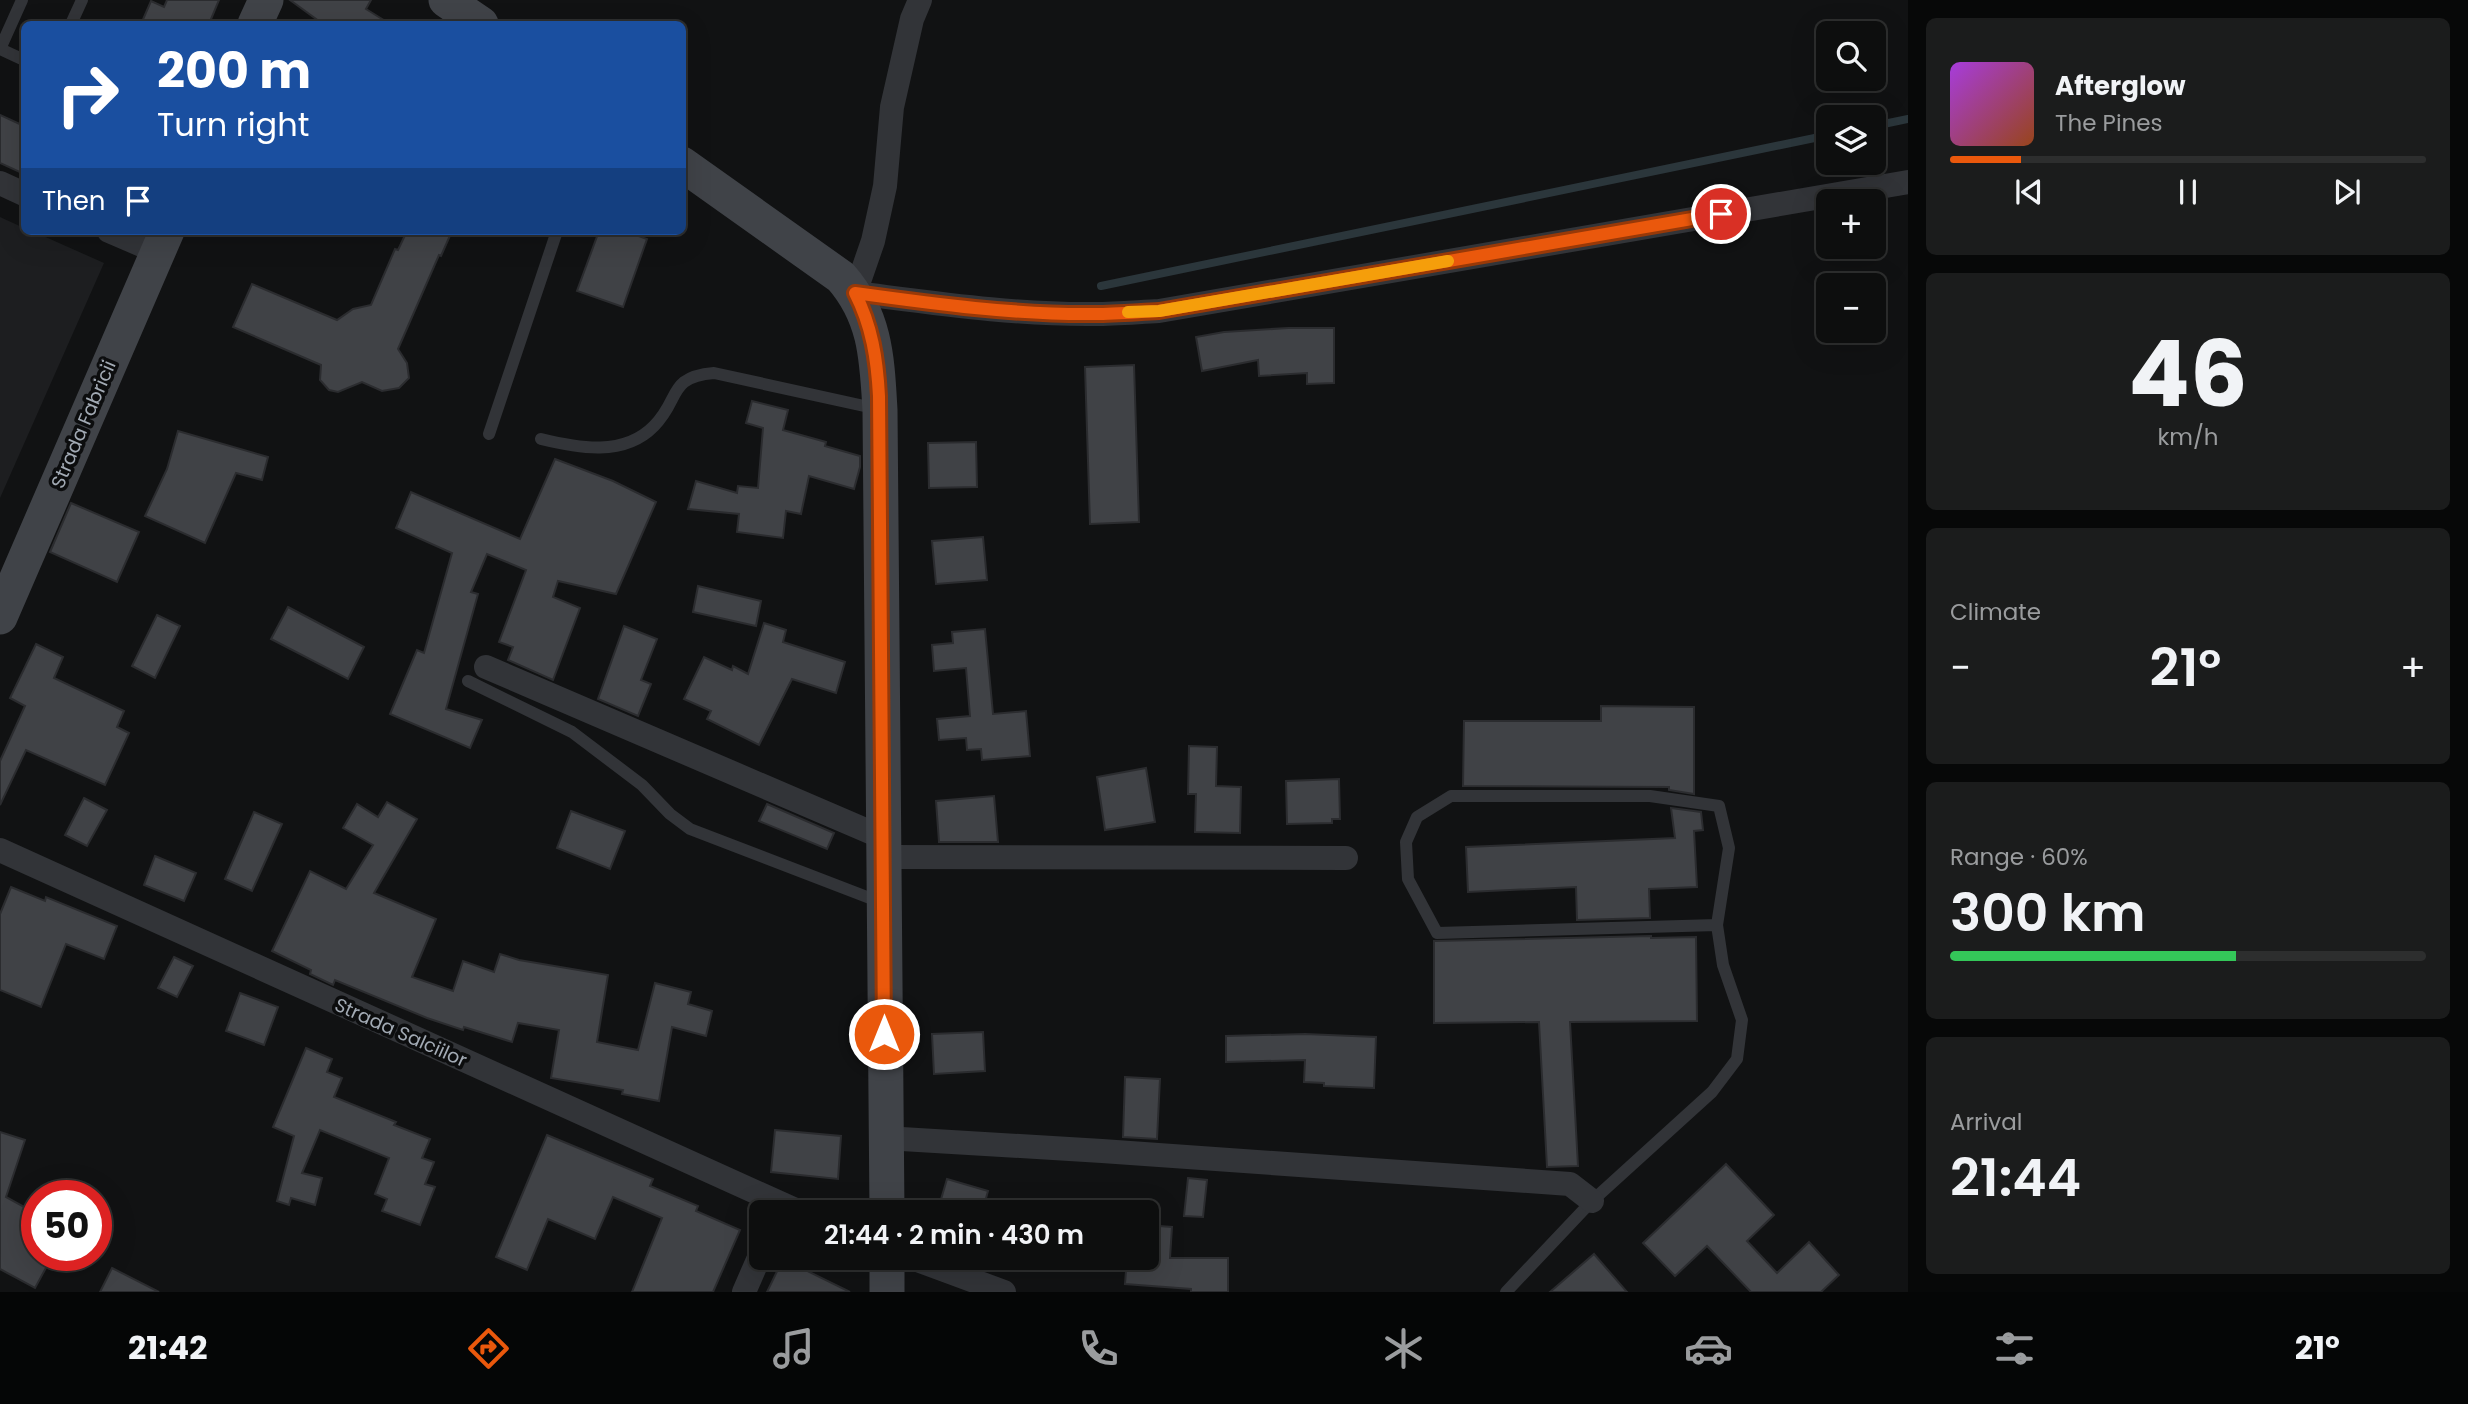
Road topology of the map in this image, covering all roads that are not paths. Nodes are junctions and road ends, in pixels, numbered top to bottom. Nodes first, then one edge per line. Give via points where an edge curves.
1 (22, 0) edge
2 (82, 0) edge
3 (266, 0) edge
4 (446, 0) edge
5 (919, 0) edge
6 (72, 21) edge
7 (256, 21) edge
8 (477, 21) edge
9 (21, 59) edge
10 (686, 167) edge
11 (1908, 182) edge
12 (0, 183) edge
13 (21, 193) edge
14 (128, 235) edge
15 (556, 235) edge
16 (162, 242) edge
17 (855, 293) junction
18 (880, 410) junction
19 (489, 434) dead end
20 (541, 439) dead end
21 (0, 617) edge
22 (477, 674) joint
23 (884, 847) junction
24 (0, 850) edge
25 (1346, 858) dead end
26 (884, 904) junction
27 (1717, 925) junction
28 (885, 1138) junction
29 (766, 1200) edge
30 (887, 1200) edge
31 (1592, 1201) junction
32 (754, 1270) edge
33 (887, 1270) edge
34 (944, 1270) edge
35 (744, 1292) edge
36 (887, 1292) edge
37 (1004, 1292) edge
38 (1506, 1292) edge

1 - 9 lane via 0,49
2 - 6 lane
3 - 7 main road
4 - 8 main road
5 - 17 street via 892,107 876,230
10 - 17 main road via 825,264
11 - 17 street via 1159,311 1029,312
12 - 13 street
14 - 16 street
15 - 19 lane
16 - 21 main road, Strada Fabricii
17 - 18 main road via 876,352
18 - 20 lane via 714,373 694,374 680,384 653,427 635,440 610,448 576,448
18 - 23 main road
22 - 23 street
22 - 26 lane via 572,732 642,785 690,830
23 - 25 street
23 - 26 main road
24 - 29 street, Strada Salciilor
26 - 28 main road
27 - 27 lane via 1729,848 1719,806 1708,803 1650,796 1451,796 1417,817 1406,842 1408,879 1437,933
27 - 31 lane via 1723,965 1742,1020 1738,1059 1712,1092
28 - 30 main road
28 - 31 street via 1570,1184
31 - 38 lane
32 - 35 street
33 - 36 main road
34 - 37 street

